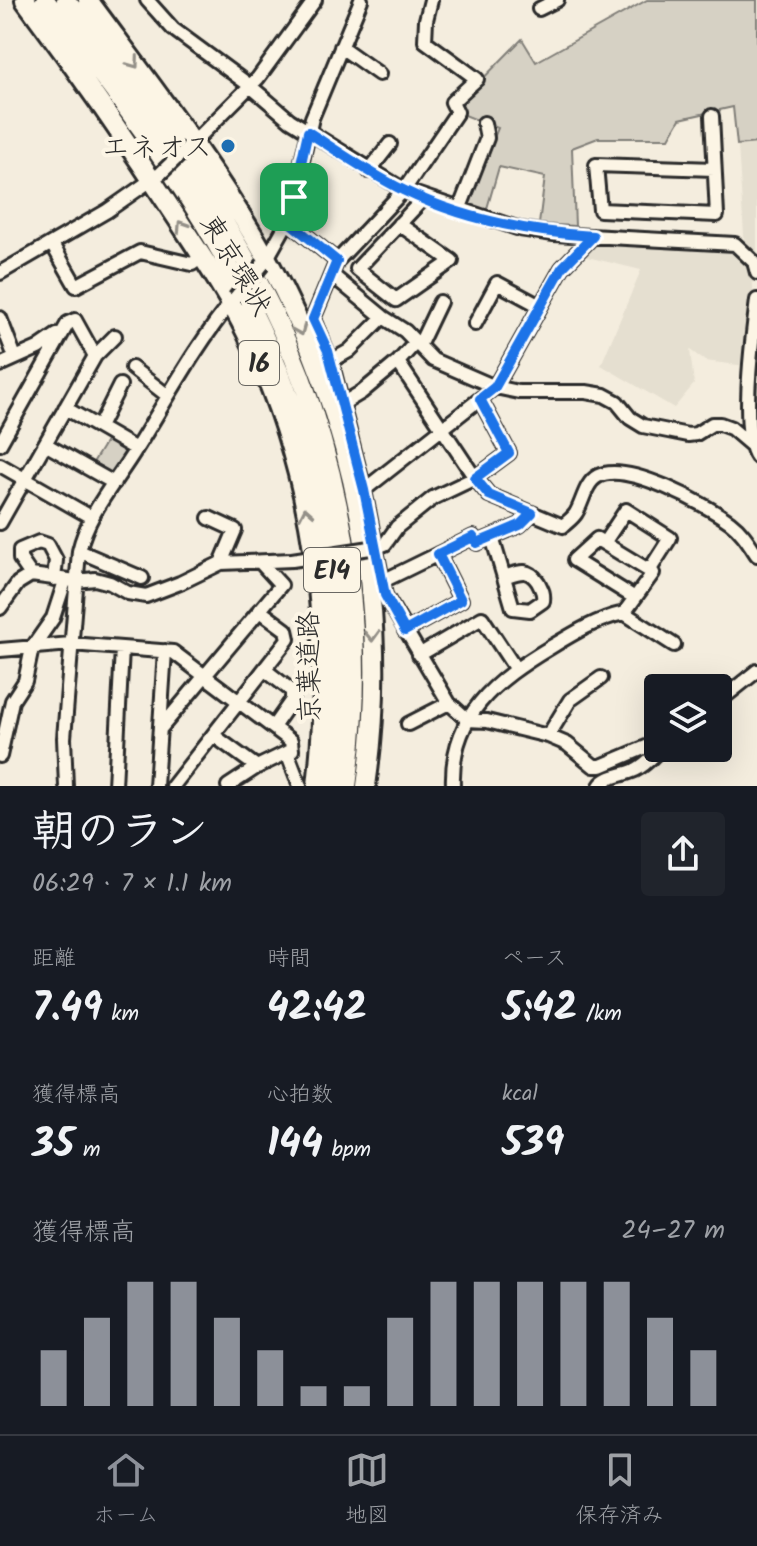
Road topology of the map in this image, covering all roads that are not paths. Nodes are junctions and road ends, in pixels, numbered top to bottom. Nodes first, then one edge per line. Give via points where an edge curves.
1 (25, 0) edge
2 (45, 0) edge
3 (66, 0) edge
4 (88, 0) edge
5 (147, 0) edge
6 (315, 0) edge
7 (361, 0) edge
8 (431, 0) edge
9 (557, 0) edge
10 (539, 9) dead end
11 (341, 47) junction
12 (379, 74) dead end
13 (249, 85) junction
14 (712, 116) dead end
15 (484, 123) dead end
16 (308, 132) junction
17 (390, 144) dead end
18 (190, 145) junction
19 (714, 169) junction
20 (369, 171) junction
21 (156, 177) junction
22 (404, 190) junction
23 (424, 198) junction
24 (459, 210) junction
25 (671, 213) junction
26 (288, 221) junction
27 (399, 224) junction
28 (593, 236) junction
29 (671, 240) junction
30 (52, 244) junction
31 (202, 257) junction
32 (337, 261) junction
33 (265, 262) junction
34 (0, 273) edge
35 (757, 273) edge
36 (332, 275) junction
37 (757, 300) edge
38 (233, 301) junction
39 (440, 302) dead end
40 (540, 306) junction
41 (383, 317) junction
42 (0, 318) edge
43 (475, 324) dead end
44 (2, 332) edge
45 (60, 334) junction
46 (115, 336) dead end
47 (417, 345) junction
48 (95, 356) junction
49 (331, 361) junction
50 (398, 362) junction
51 (4, 364) edge
52 (132, 368) dead end
53 (120, 385) dead end
54 (495, 387) junction
55 (168, 396) junction
56 (480, 399) junction
57 (342, 404) junction
58 (65, 408) junction
59 (99, 427) junction
60 (444, 429) junction
61 (0, 444) edge
62 (45, 444) junction
63 (136, 449) junction
64 (754, 451) edge
65 (0, 465) edge
66 (475, 478) junction
67 (25, 479) junction
68 (114, 483) junction
69 (364, 490) junction
70 (532, 513) junction
71 (91, 517) junction
72 (209, 518) dead end
73 (0, 523) edge
74 (492, 537) junction
75 (604, 543) junction
76 (377, 547) junction
77 (79, 551) junction
78 (438, 554) junction
79 (757, 555) edge
80 (260, 562) junction
81 (221, 563) junction
82 (649, 571) junction
83 (31, 575) junction
84 (504, 577) dead end
85 (142, 578) dead end
86 (65, 580) junction
87 (383, 581) junction
88 (635, 598) junction
89 (0, 608) edge
90 (259, 610) junction
91 (624, 613) junction
92 (405, 631) junction
93 (71, 644) junction
94 (674, 645) dead end
95 (32, 648) junction
96 (122, 648) junction
97 (0, 650) edge
98 (165, 651) junction
99 (419, 655) junction
100 (515, 668) junction
101 (265, 670) junction
102 (757, 671) edge
103 (207, 676) junction
104 (601, 678) dead end
105 (732, 691) edge
106 (239, 701) junction
107 (6, 702) edge
108 (449, 703) junction
109 (468, 720) junction
110 (408, 724) dead end
111 (273, 727) junction
112 (161, 728) junction
113 (213, 735) junction
114 (548, 736) junction
115 (644, 748) edge
116 (287, 752) junction
117 (0, 756) edge
118 (647, 762) edge
119 (257, 767) junction
120 (344, 775) edge
121 (66, 786) edge
122 (115, 786) edge
123 (156, 786) edge
124 (173, 786) edge
125 (228, 786) edge
126 (300, 786) edge
127 (317, 786) edge
128 (332, 786) edge
129 (366, 786) edge
130 (453, 786) edge
131 (600, 786) edge

1 - 21 highway, 東京環状 / 16
2 - 120 highway, 京葉道路 / E14 via 193,204 237,279 284,379 309,453 331,555
3 - 120 highway, 京葉道路 / E14 via 234,239 278,321 305,387 344,537 355,666
4 -> 18 highway, 東京環状 / 16
5 - 13 street via 173,29
6 - 13 street
7 - 11 street
8 - 22 street via 425,41 477,79 452,102 457,112
9 - 10 street
11 - 12 street
11 - 16 street
13 - 16 street
13 - 18 street
14 - 19 street
15 - 24 street via 487,138
16 - 20 street
16 - 26 street
17 - 20 street
18 - 21 street, bridge
18 - 33 highway, 東京環状 / 16
19 - 25 street via 717,215
19 - 25 street via 596,165 600,210
20 - 22 street
21 - 30 street
31 -> 21 highway, 東京環状 / 16
22 - 23 street
22 - 32 street
23 - 24 street
23 - 27 street
24 - 28 street via 520,229
25 - 29 street
26 - 32 street
26 - 33 street
27 - 27 street via 357,269 396,300 452,261
28 - 29 street
28 - 40 street via 562,268
29 - 35 street via 735,244 754,262
30 - 31 street via 76,286 140,252 192,264
30 - 34 street
31 - 38 highway, 東京環状 / 16
32 - 36 street
33 - 38 street, bridge
33 -> 129 highway, 東京環状 / 16 via 324,389 354,491 370,594 373,661
36 - 41 street
36 - 49 street via 313,319
37 - 64 street via 748,380
38 - 55 street
127 -> 38 highway, 東京環状 / 16 via 323,644 309,530 281,418
39 - 47 street
40 - 43 street via 497,283
40 - 54 street
41 - 47 street
41 - 49 street
42 - 44 street
44 - 51 street
45 - 48 street via 75,320
45 - 51 street
45 - 61 street
46 - 48 street
47 - 50 street
47 - 54 street via 433,360
48 - 58 street
49 - 57 street
50 - 57 street
50 - 60 street
52 - 55 street
53 - 59 street
54 - 56 street
54 - 64 street via 604,395 643,426 688,435 720,424
55 - 63 street
56 - 60 street
56 - 66 street via 509,453
57 - 69 street
58 - 59 street
58 - 62 street
59 - 63 street
60 - 66 street
60 - 69 street
62 - 67 street
62 - 68 street
63 - 68 street
65 - 67 street
66 - 70 street via 489,495
66 - 76 street via 433,498
67 - 71 street
67 - 73 street
68 - 71 street
69 - 76 street
70 - 74 street via 520,525
70 - 79 street via 563,526 598,476 630,475 729,521
71 - 77 street
72 - 81 street via 235,530
74 - 78 street via 477,543 473,537
74 - 84 street
75 - 82 street
75 - 82 street via 626,510 670,538
75 - 88 street via 597,539 574,560
76 - 80 street, bridge
76 - 87 street
77 - 85 street
77 - 86 street
78 - 87 street
78 - 92 street via 461,600
80 - 81 street
80 - 90 street via 281,585
81 - 86 street via 146,596 95,579
82 - 88 street via 653,573
83 - 86 street
83 - 86 street via 20,550 39,542 48,545
83 - 89 street
86 - 93 street
86 - 95 street via 53,618
87 - 92 street
88 - 91 street
90 - 101 street via 286,630 288,639
90 - 103 street
91 - 94 street
91 - 100 street via 579,630
92 - 99 street
93 - 95 street
93 - 96 street
93 - 121 street
95 - 97 street
95 - 107 street via 25,681
96 - 98 street
96 - 122 street
98 - 103 street
98 - 112 street
99 - 100 street via 482,618
99 - 108 street
100 - 109 street via 488,691
101 - 106 street
101 - 111 street via 292,691 292,700
102 - 105 street
103 - 106 street
103 - 112 street
104 - 114 street via 570,700
106 - 111 street
106 - 113 street
107 - 117 street
108 - 109 street
108 - 110 street
109 - 114 street
109 - 130 street via 455,755
111 - 116 street via 291,741 292,750
112 - 123 street
113 - 119 street
113 - 124 street
114 - 115 street via 594,766
116 - 119 street
116 - 126 street
118 - 131 street
119 - 125 street
120 - 128 highway, 京葉道路 / E14

